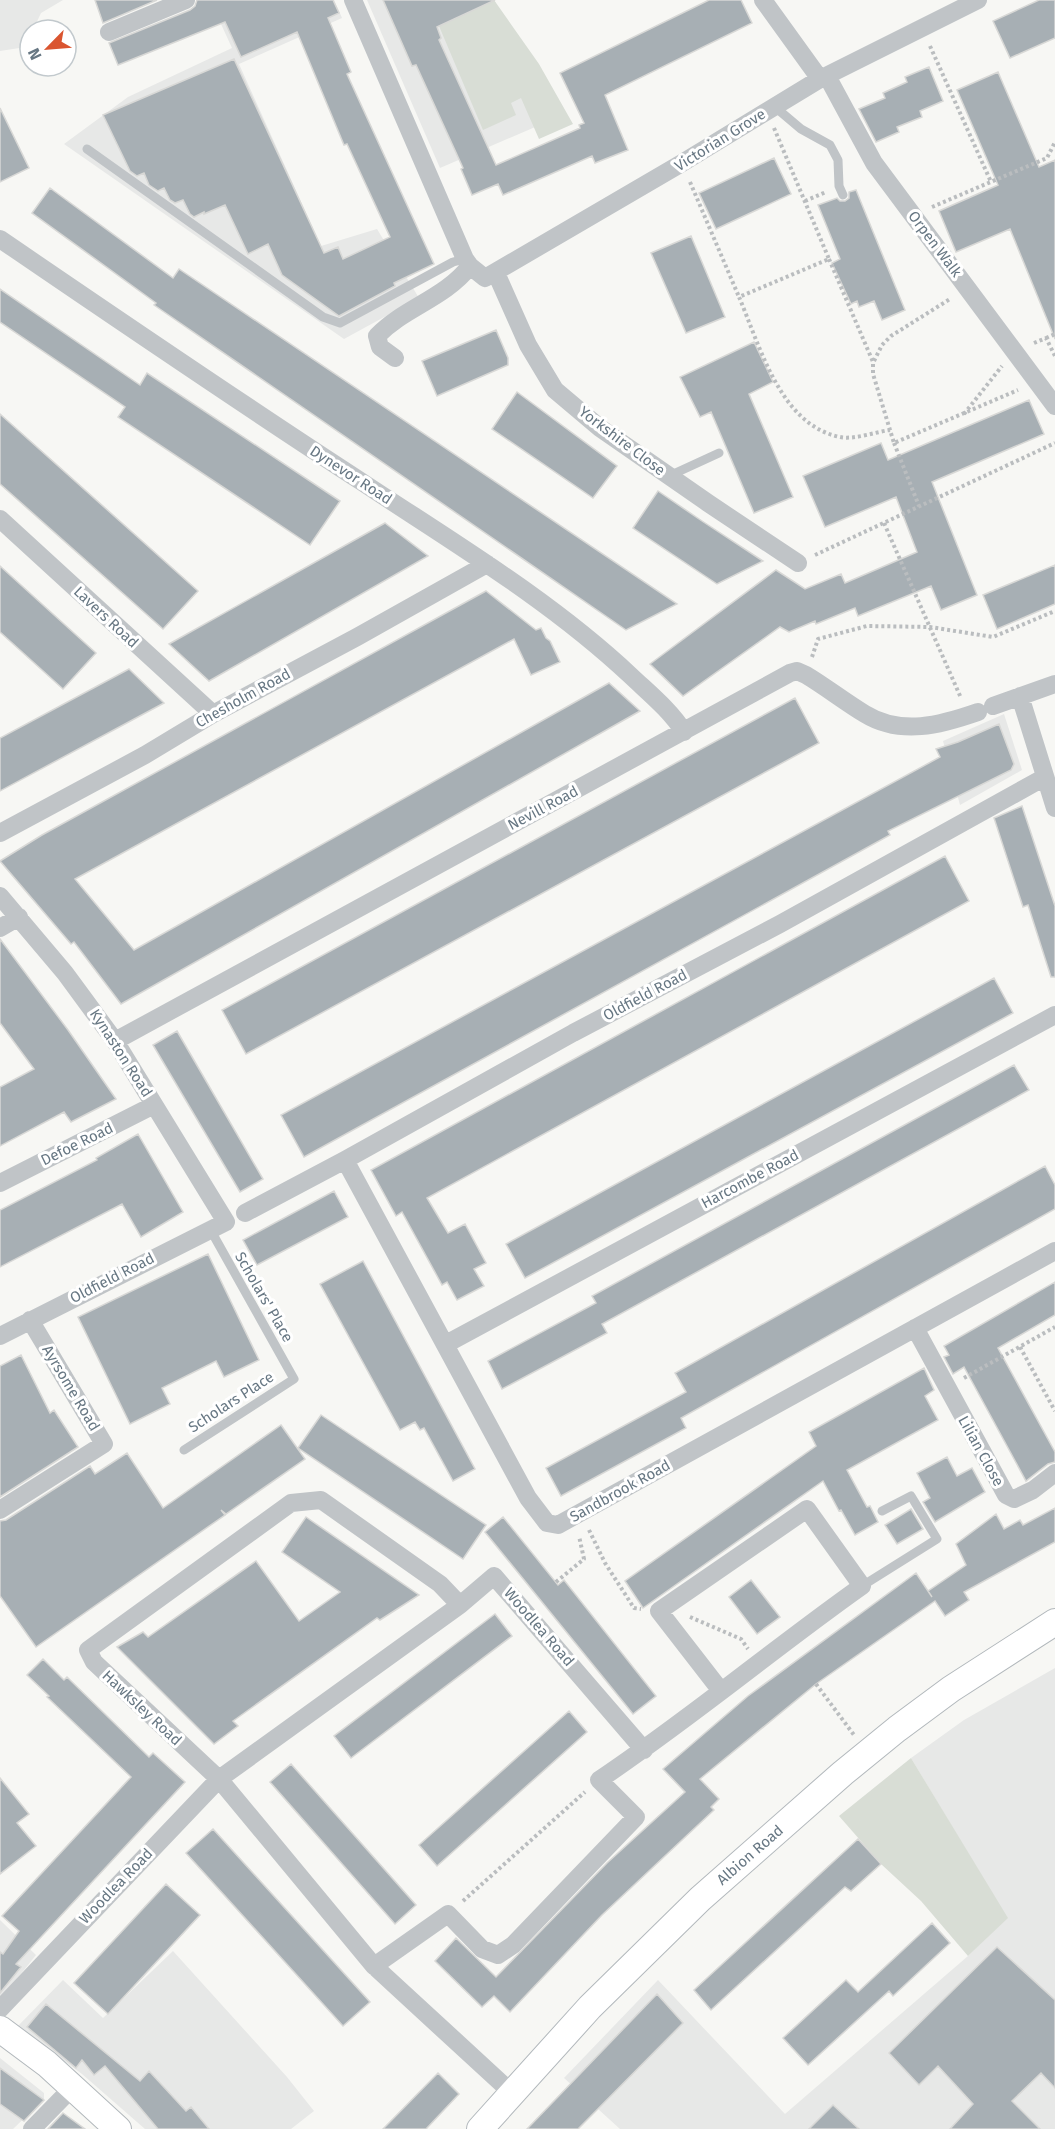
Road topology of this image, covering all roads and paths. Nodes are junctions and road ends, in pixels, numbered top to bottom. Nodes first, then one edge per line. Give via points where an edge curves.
1 (186, 0) edge
2 (353, 0) edge
3 (763, 0) edge
4 (978, 0) edge
5 (922, 27) junction
6 (109, 32) dead end
7 (824, 78) junction
8 (771, 109) junction
9 (1055, 142) edge
10 (87, 149) dead end
11 (1055, 155) edge
12 (1047, 158) junction
13 (682, 164) junction
14 (991, 183) junction
15 (841, 191) joint
16 (805, 201) junction
17 (913, 215) junction
18 (0, 239) edge
19 (830, 259) junction
20 (467, 262) junction
21 (496, 273) junction
22 (968, 288) junction
23 (739, 297) junction
24 (1055, 334) edge
25 (1046, 338) dead end
26 (1013, 352) junction
27 (396, 358) dead end
28 (873, 362) junction
29 (1037, 382) junction
30 (1055, 406) edge
31 (963, 415) junction
32 (890, 430) junction
33 (894, 443) junction
34 (1055, 443) edge
35 (718, 453) dead end
36 (669, 476) junction
37 (919, 506) junction
38 (0, 519) edge
39 (884, 523) junction
40 (798, 563) joint
41 (487, 564) junction
42 (1055, 611) edge
43 (930, 627) junction
44 (806, 675) junction
45 (1055, 684) edge
46 (1020, 696) junction
47 (980, 711) junction
48 (213, 714) junction
49 (684, 732) junction
50 (1045, 777) junction
51 (1055, 808) edge
52 (0, 833) edge
53 (0, 896) edge
54 (19, 917) junction
55 (0, 928) edge
56 (1055, 1015) edge
57 (116, 1041) junction
58 (154, 1105) junction
59 (345, 1160) junction
60 (0, 1183) edge
61 (245, 1213) dead end
62 (218, 1225) junction
63 (1055, 1251) edge
64 (30, 1320) junction
65 (1055, 1327) edge
66 (915, 1328) junction
67 (0, 1335) edge
68 (446, 1344) junction
69 (1020, 1347) junction
70 (294, 1379) joint
71 (946, 1387) junction
72 (1055, 1411) edge
73 (184, 1450) dead end
74 (1055, 1473) edge
75 (0, 1510) edge
76 (882, 1511) dead end
77 (581, 1513) junction
78 (582, 1554) dead end
79 (556, 1582) dead end
80 (862, 1586) junction
81 (460, 1605) junction
82 (659, 1611) junction
83 (1055, 1622) edge
84 (758, 1662) junction
85 (816, 1684) dead end
86 (721, 1691) junction
87 (644, 1750) junction
88 (867, 1753) junction
89 (219, 1779) junction
90 (599, 1780) junction
91 (448, 1914) junction
92 (374, 1966) junction
93 (0, 2009) edge
94 (0, 2029) edge
95 (74, 2087) junction
96 (512, 2093) junction
97 (32, 2129) edge
98 (118, 2129) edge
99 (480, 2129) edge

1 - 6 street
2 - 20 street
3 - 7 street, Orpen Walk
4 - 5 street, Victorian Grove
5 - 7 street, Victorian Grove
5 - 14 path
7 - 8 street, Victorian Grove
7 - 17 street, Orpen Walk via 874,163
8 - 13 street, Victorian Grove
8 - 15 lane via 830,145 838,159
8 - 16 path
9 - 12 path
10 - 20 lane via 323,316 340,323 453,262
11 - 12 path
12 - 14 path
13 - 21 street, Victorian Grove
13 - 23 path
14 - 17 path
15 - 16 path
16 - 19 path
17 - 22 street, Orpen Walk
18 - 41 street, Dynevor Road
19 - 23 path
19 - 28 path
20 - 21 street via 485,278
20 - 27 street via 452,286 403,315 377,336 380,347
21 - 36 street, Yorkshire Close via 528,345 555,390 600,428
22 - 26 street, Orpen Walk
22 - 28 path via 891,336
23 - 32 path via 777,387 807,423 841,438
24 - 25 path
26 - 29 street, Orpen Walk
26 - 31 path
28 - 32 path
29 - 30 street, Orpen Walk
29 - 31 path
31 - 33 path
32 - 33 path
33 - 37 path
34 - 37 path
35 - 36 lane
36 - 40 street, Yorkshire Close
37 - 39 path
38 - 48 street, Lavers Road
39 - 40 path
39 - 43 path
41 - 48 street, Chesholm Road
41 - 49 street, Dynevor Road via 567,620 611,657 673,716
42 - 43 path via 993,637
43 - 44 path via 867,626 818,639
43 - 47 path
44 - 47 street via 866,715 885,723 931,726
44 - 49 street, Nevill Road via 790,673
45 - 46 street
46 - 47 street
46 - 50 street
48 - 52 street, Chesholm Road
49 - 57 street, Nevill Road
50 - 51 street
50 - 59 street, Oldfield Road
53 - 54 street, Kynaston Road
54 - 55 street
54 - 57 street, Kynaston Road
56 - 68 street, Harcombe Road
57 - 58 street, Kynaston Road
58 - 60 street, Defoe Road
58 - 62 street, Kynaston Road
59 - 61 street, Oldfield Road
59 - 68 street, Sandbrook Road
62 - 64 street, Oldfield Road
62 - 70 lane, Scholars' Place
63 - 66 street, Sandbrook Road
64 - 67 street, Oldfield Road
64 - 75 street, Ayrsome Road via 104,1444
65 - 69 path
66 - 71 street, Lilian Close
66 - 77 street, Sandbrook Road
68 - 77 street, Sandbrook Road via 528,1498 547,1523 558,1525
69 - 71 path
69 - 72 path
70 - 73 lane, Scholars Place
71 - 74 street, Lilian Close via 1006,1495 1014,1499 1024,1495
76 - 80 lane via 911,1496 937,1539
77 - 82 path via 605,1563 634,1608
78 - 79 path via 584,1559
80 - 82 street via 807,1509
80 - 84 street
81 - 87 street, Woodlea Road via 494,1576
81 - 89 street, Woodlea Road
81 - 89 street, Hawksley Road via 440,1584 321,1500 291,1503 88,1650 94,1662
82 - 84 path via 682,1614 741,1639
82 - 86 street
83 - 88 main road, Albion Road via 951,1689
84 - 86 street
85 - 88 path
86 - 87 street
87 - 90 street
88 - 96 main road, Albion Road via 700,1899 590,2007
89 - 92 street, Hawksley Road
89 - 93 street, Woodlea Road
90 - 91 path
90 - 91 street via 636,1817 513,1945 498,1955 482,1949
91 - 92 street
92 - 96 street, Hawksley Road
94 - 95 main road
95 - 97 street
95 - 98 main road
96 - 99 main road, Albion Road

